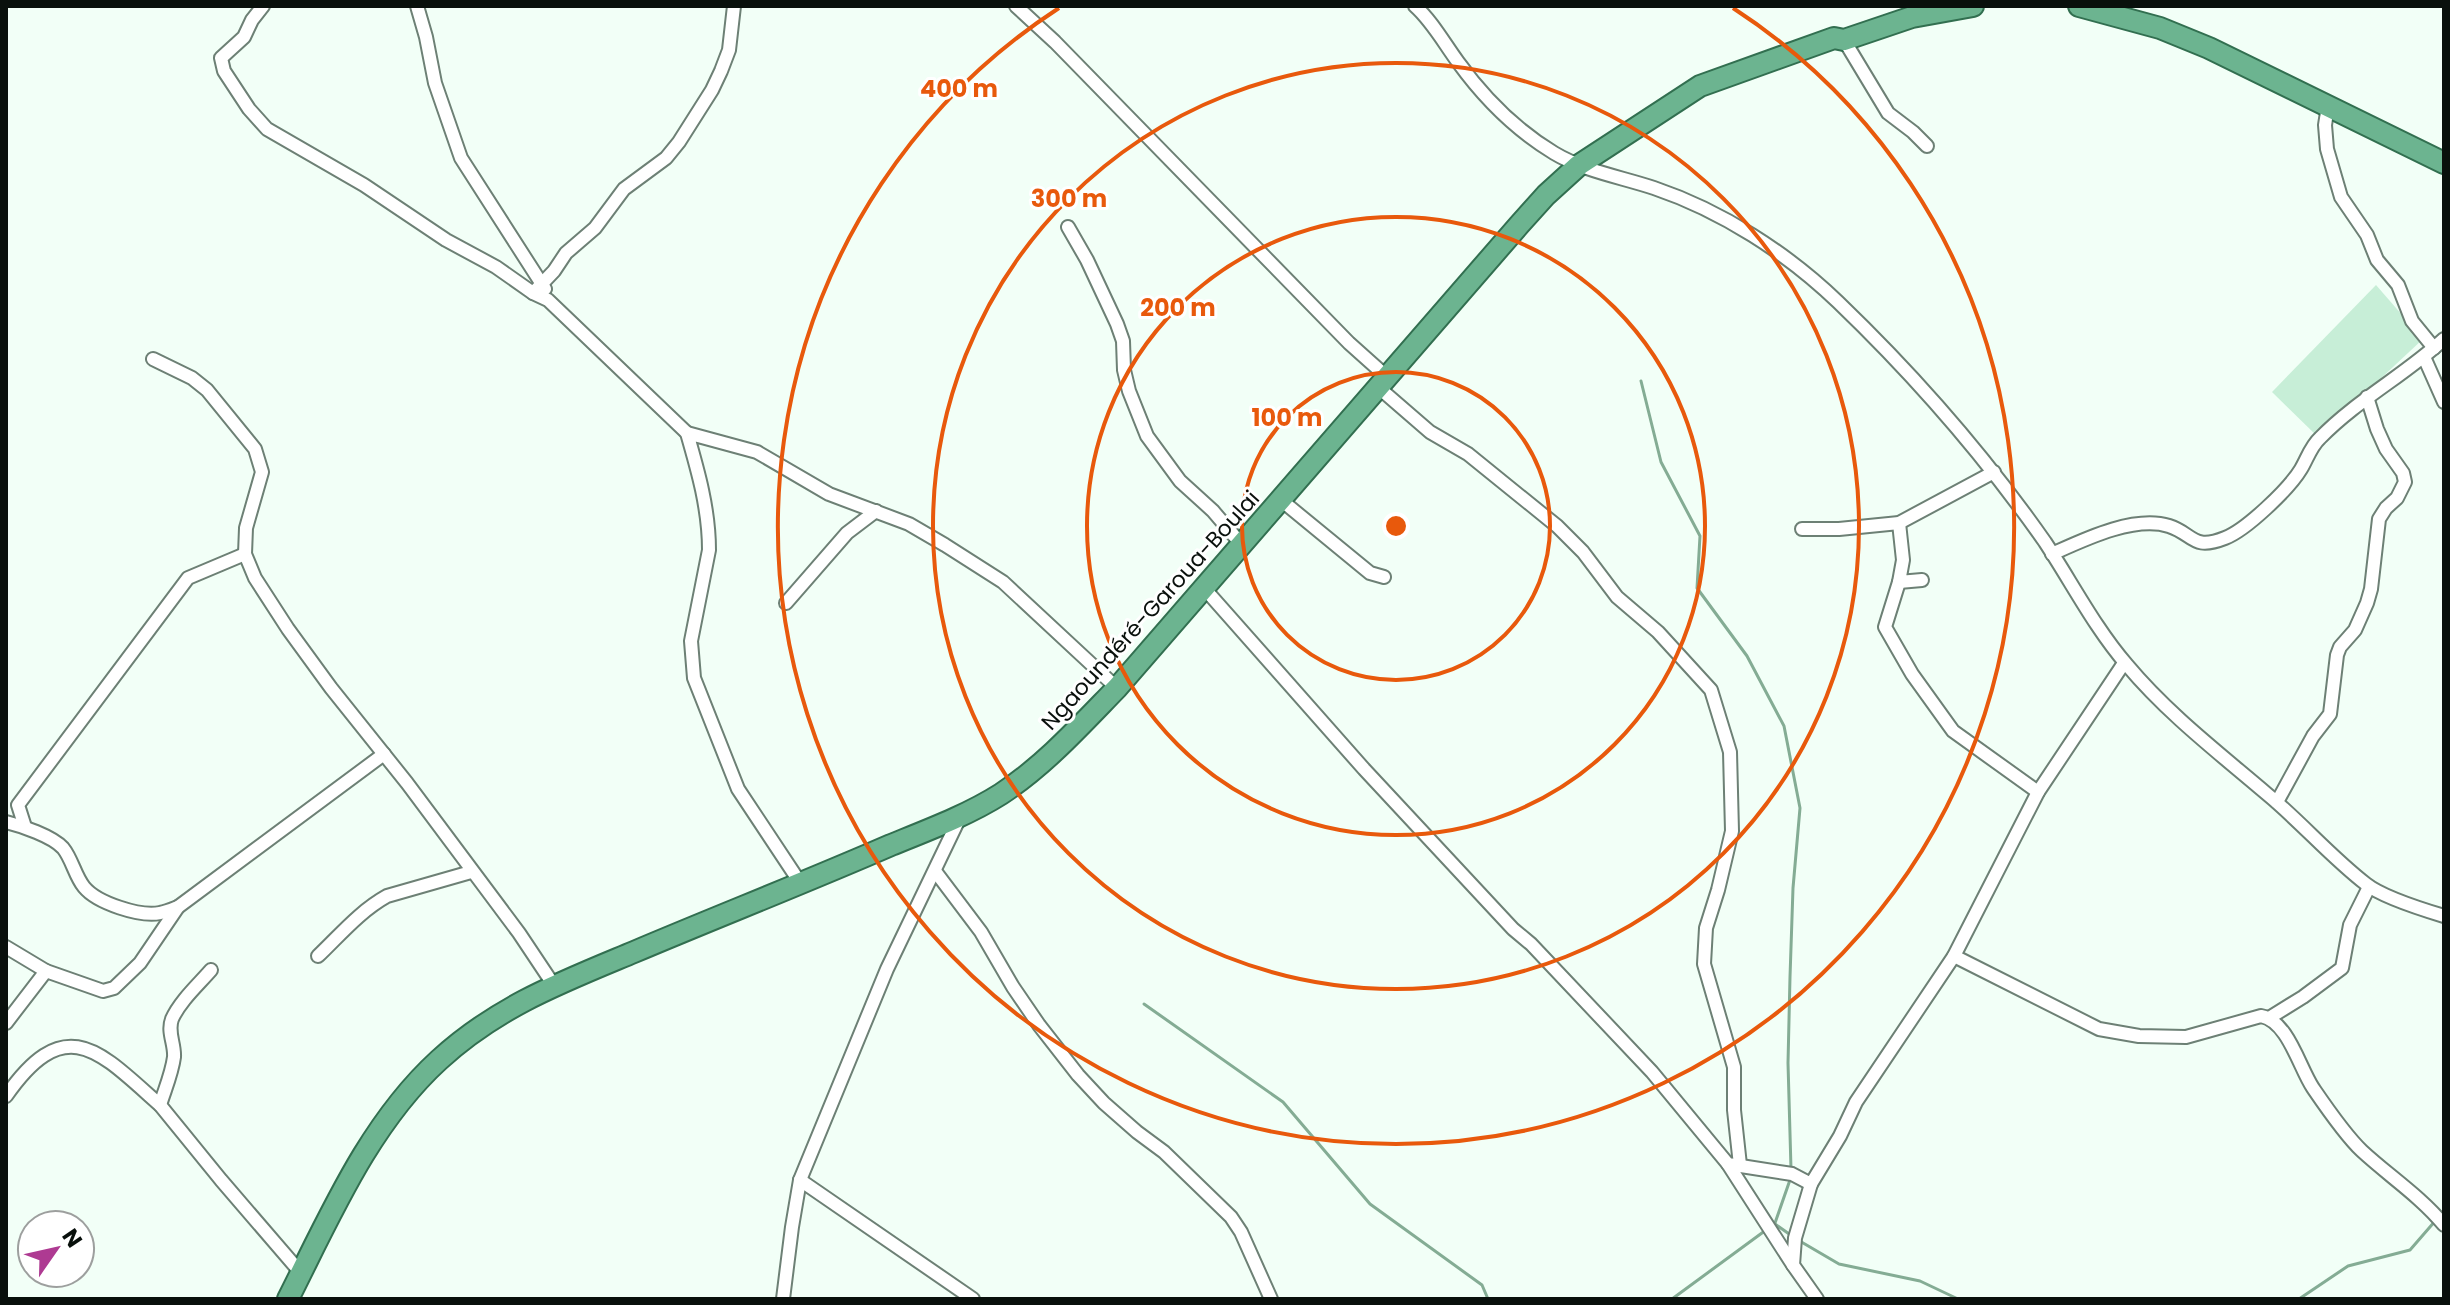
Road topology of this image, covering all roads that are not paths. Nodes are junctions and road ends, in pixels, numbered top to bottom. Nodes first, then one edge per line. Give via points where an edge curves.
1 (263, 6) edge
2 (417, 6) edge
3 (734, 6) edge
4 (1016, 6) edge
5 (1415, 6) edge
6 (1973, 6) edge
7 (2079, 6) edge
8 (1844, 40) junction
9 (2328, 106) junction
10 (1927, 146) dead end
11 (2444, 163) edge
12 (1579, 165) junction
13 (1068, 227) dead end
14 (543, 283) junction
15 (533, 293) junction
16 (548, 300) junction
17 (2434, 348) edge
18 (153, 359) dead end
19 (1382, 382) junction
20 (2367, 397) junction
21 (2444, 402) edge
22 (687, 433) junction
23 (1994, 472) junction
24 (1281, 500) junction
25 (876, 511) junction
26 (1899, 523) junction
27 (1802, 529) dead end
28 (1242, 545) junction
29 (245, 554) junction
30 (2052, 554) junction
31 (1384, 577) dead end
32 (1922, 580) dead end
33 (1899, 582) junction
34 (1204, 588) junction
35 (786, 603) dead end
36 (2124, 663) junction
37 (1117, 688) junction
38 (384, 754) junction
39 (2038, 792) junction
40 (2277, 802) junction
41 (962, 814) junction
42 (6, 822) edge
43 (25, 827) junction
44 (935, 871) junction
45 (471, 872) junction
46 (801, 884) junction
47 (2369, 887) junction
48 (178, 907) junction
49 (2444, 916) edge
50 (6, 947) edge
51 (318, 956) dead end
52 (1954, 956) junction
53 (211, 970) dead end
54 (46, 971) junction
55 (553, 984) junction
56 (2269, 1018) junction
57 (6, 1023) edge
58 (6, 1096) edge
59 (160, 1105) junction
60 (1734, 1165) junction
61 (800, 1180) junction
62 (1811, 1184) junction
63 (2440, 1219) edge
64 (1793, 1265) junction
65 (301, 1273) junction
66 (288, 1299) edge
67 (783, 1299) edge
68 (973, 1299) edge
69 (1271, 1299) edge
70 (1817, 1299) edge

1 - 15 street via 244,37 221,58 258,121
2 - 14 street via 435,83 461,158
3 - 14 street via 721,71 679,142 624,189
4 - 19 street
5 - 12 street via 1495,107 1557,155
6 - 8 highway, Ngaoundéré-Garoua-Boulai via 1912,17
7 - 9 highway via 2160,28
8 - 10 street via 1888,113
8 - 12 highway, Ngaoundéré-Garoua-Boulai via 1834,38 1700,86
9 - 11 highway
9 - 17 street via 2327,149 2341,197 2377,260 2398,285 2412,321
12 - 19 highway, Ngaoundéré-Garoua-Boulai via 1528,215
12 - 23 street via 1690,202 1779,254 1879,341
13 - 28 street via 1117,324 1129,391 1147,436 1180,481
14 - 15 street
14 - 16 street
15 - 16 street
16 - 22 street
17 - 20 street
17 - 21 street
18 - 29 street via 207,390 255,449 262,472 246,528
19 - 24 highway, Ngaoundéré-Garoua-Boulai
19 - 60 street via 1423,426 1468,454 1557,526 1617,597 1711,690 1730,752 1732,831 1706,928 1704,964 1734,1067
20 - 30 street via 2317,440 2279,495 2225,538 2197,543 2169,526 2123,527
20 - 40 street via 2405,482 2379,519 2371,589 2355,630 2337,655 2330,714
22 - 25 street via 757,452 829,494
22 - 46 street via 704,494 709,538 691,641 694,678 738,789
23 - 26 street
23 - 30 street
24 - 28 highway, Ngaoundéré-Garoua-Boulai
24 - 31 street via 1370,573
25 - 35 street via 847,533
25 - 37 street via 909,524 1003,582
26 - 27 street
26 - 33 street
28 - 34 highway, Ngaoundéré-Garoua-Boulai
29 - 38 street via 288,629
29 - 43 street via 188,578 18,805
30 - 36 street
32 - 33 street
33 - 39 street via 1885,627 1918,684 1953,731
34 - 37 highway, Ngaoundéré-Garoua-Boulai
34 - 60 street via 1364,769
36 - 39 street
36 - 40 street via 2169,710
37 - 41 highway, Ngaoundéré-Garoua-Boulai via 1029,773
38 - 45 street
38 - 48 street
39 - 52 street
40 - 47 street
41 - 44 street
41 - 46 highway, Ngaoundéré-Garoua-Boulai
42 - 43 street
43 - 48 street via 62,847 84,887 95,896 146,914
44 - 61 street via 887,969
44 - 69 street via 1078,1075 1231,1217
45 - 51 street via 379,900
45 - 55 street
46 - 55 highway, Ngaoundéré-Garoua-Boulai
47 - 49 street
47 - 56 street via 2350,925 2342,968
48 - 54 street via 140,963 114,988 103,991
50 - 54 street
52 - 56 street via 2099,1029 2186,1037
52 - 62 street via 1856,1102
53 - 59 street via 172,1020 172,1070
54 - 57 street
55 - 65 highway, Ngaoundéré-Garoua-Boulai via 473,1033 405,1095 344,1189
56 - 63 street via 2359,1148
58 - 59 street via 35,1062 56,1049 80,1047 105,1057
59 - 65 street
60 - 62 street via 1792,1174
60 - 64 street
61 - 67 street
61 - 68 street
62 - 64 street
64 - 70 street
65 - 66 highway, Ngaoundéré-Garoua-Boulai

